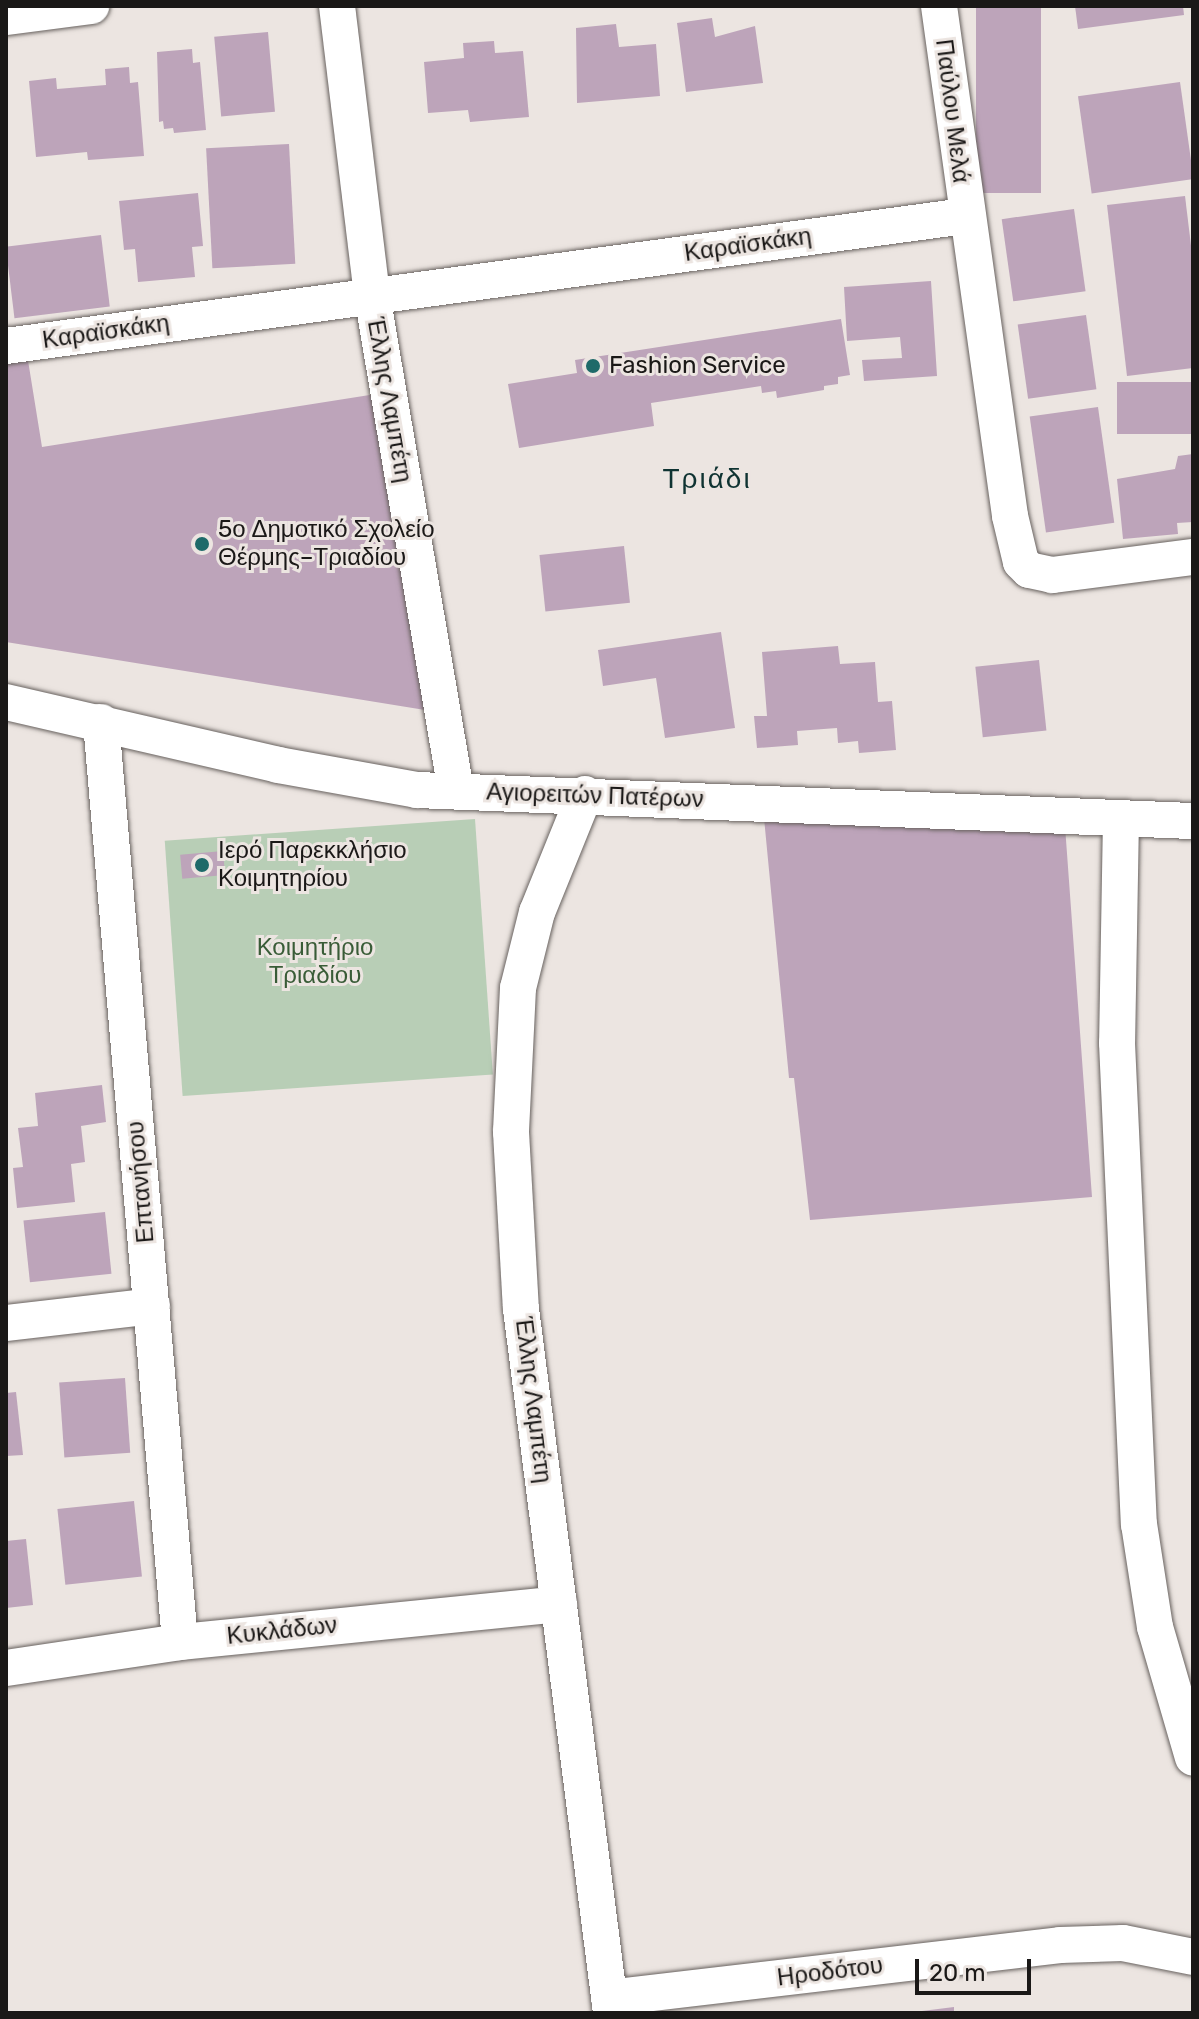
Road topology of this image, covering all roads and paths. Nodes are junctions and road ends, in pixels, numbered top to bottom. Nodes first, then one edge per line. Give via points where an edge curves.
1 (91, 6) edge
2 (337, 6) edge
3 (939, 6) edge
4 (6, 17) edge
5 (965, 216) junction
6 (372, 295) junction
7 (6, 346) edge
8 (1193, 557) edge
9 (6, 702) edge
10 (101, 722) junction
11 (456, 791) junction
12 (585, 794) junction
13 (1121, 818) junction
14 (1193, 821) edge
15 (152, 1306) junction
16 (6, 1323) edge
17 (559, 1604) junction
18 (180, 1642) junction
19 (6, 1668) edge
20 (1193, 1758) edge
21 (1193, 1957) edge
22 (610, 2005) edge

1 - 4 street
2 - 6 street, Έλλης Λαμπέτη
3 - 5 street, Παύλου Μελά
5 - 6 street, Καραϊσκάκη
5 - 8 street via 1021,562 1029,570 1052,575
6 - 7 street, Καραϊσκάκη
6 - 11 street, Έλλης Λαμπέτη
9 - 10 street, Αγιορειτών Πατέρων
10 - 11 street, Αγιορειτών Πατέρων via 364,782
10 - 15 street, Επτανήσου
11 - 12 street, Αγιορειτών Πατέρων
12 - 13 street, Αγιορειτών Πατέρων
12 - 17 street, Έλλης Λαμπέτη via 537,912 518,988 511,1132 521,1309
13 - 14 street, Αγιορειτών Πατέρων
13 - 20 street via 1117,1043 1139,1524 1155,1627
15 - 16 street
15 - 18 street, Επτανήσου
17 - 18 street, Κυκλάδων
17 - 22 street, Έλλης Λαμπέτη
18 - 19 street, Κυκλάδων
21 - 22 street, Ηροδότου via 1123,1943 1073,1944

